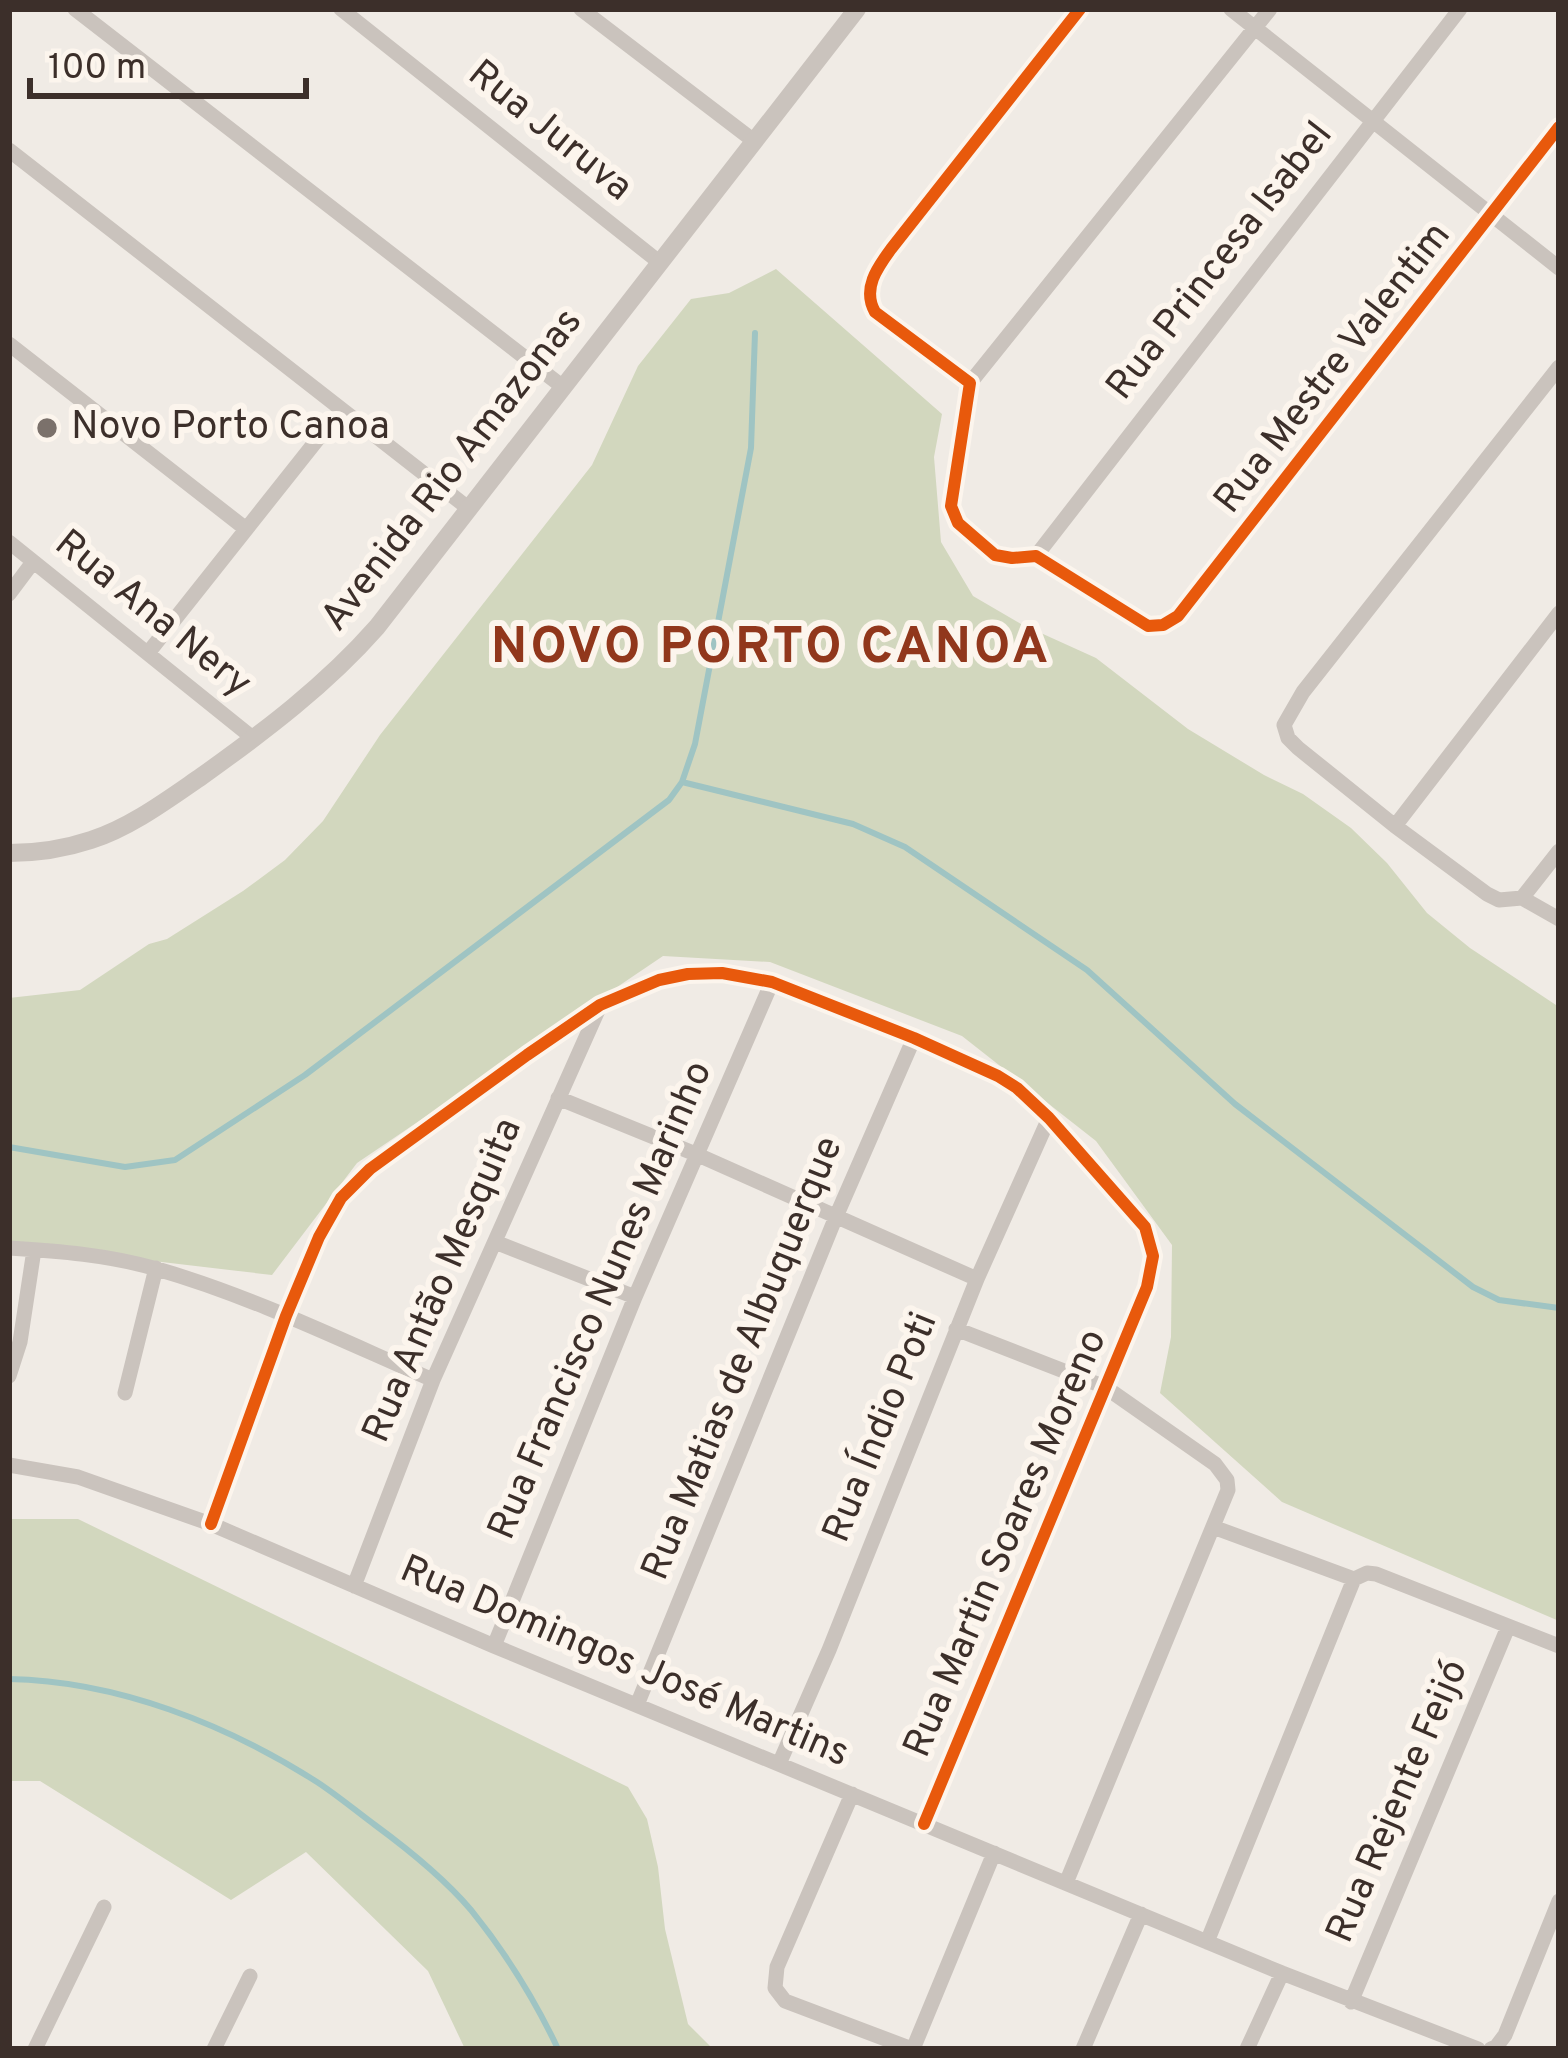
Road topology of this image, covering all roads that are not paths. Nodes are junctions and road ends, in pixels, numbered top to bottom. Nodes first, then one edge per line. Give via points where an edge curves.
1 (75, 9) edge
2 (341, 9) edge
3 (581, 9) edge
4 (1080, 9) edge
5 (1232, 9) edge
6 (1270, 9) edge
7 (1460, 9) edge
8 (848, 12) edge
9 (1256, 28) junction
10 (1372, 120) junction
11 (1559, 127) edge
12 (754, 142) junction
13 (9, 150) edge
14 (1492, 215) junction
15 (659, 262) junction
16 (1559, 268) edge
17 (9, 344) edge
18 (1559, 367) edge
19 (970, 383) junction
20 (563, 387) junction
21 (340, 411) junction
22 (467, 508) junction
23 (247, 529) junction
24 (9, 542) edge
25 (1036, 556) junction
26 (33, 562) junction
27 (9, 594) edge
28 (1559, 613) edge
29 (148, 653) junction
30 (254, 739) junction
31 (1395, 826) junction
32 (1559, 851) edge
33 (9, 854) edge
34 (1522, 898) junction
35 (1559, 919) edge
36 (772, 982) junction
37 (600, 1005) junction
38 (914, 1038) junction
39 (558, 1098) junction
40 (1049, 1118) junction
41 (698, 1155) junction
42 (836, 1219) junction
43 (495, 1242) junction
44 (9, 1248) edge
45 (34, 1250) junction
46 (156, 1268) junction
47 (976, 1280) junction
48 (635, 1297) junction
49 (286, 1316) junction
50 (956, 1329) junction
51 (9, 1376) edge
52 (433, 1380) junction
53 (1105, 1387) junction
54 (125, 1393) dead end
55 (9, 1466) edge
56 (211, 1524) junction
57 (1213, 1527) junction
58 (1354, 1580) junction
59 (354, 1586) junction
60 (1508, 1627) junction
61 (494, 1646) junction
62 (1559, 1646) edge
63 (637, 1705) junction
64 (779, 1764) junction
65 (852, 1794) junction
66 (924, 1824) junction
67 (994, 1853) junction
68 (1066, 1883) junction
69 (1559, 1901) edge
70 (104, 1906) dead end
71 (1141, 1914) junction
72 (1208, 1942) junction
73 (1282, 1973) junction
74 (250, 1976) dead end
75 (1352, 2002) junction
76 (35, 2049) edge
77 (214, 2049) edge
78 (912, 2049) edge
79 (1082, 2049) edge
80 (1247, 2049) edge
81 (1476, 2049) edge
82 (1490, 2049) edge

1 - 20 street
2 - 15 street, Rua Juruva
3 - 12 street
4 - 19 street via 879,266 869,298 880,316
5 - 9 street
6 - 9 street
7 - 10 street, Rua Princesa Isabel
8 - 12 street, Avenida Rio Amazonas
9 - 10 street
9 - 19 street
10 - 14 street
10 - 25 street, Rua Princesa Isabel
11 - 14 street, Rua Mestre Valentim
12 - 15 street, Avenida Rio Amazonas
13 - 21 street
14 - 16 street
14 - 25 street, Rua Mestre Valentim via 1178,616 1148,626
15 - 20 street, Avenida Rio Amazonas
17 - 23 street
18 - 31 street via 1284,725 1298,748
19 - 25 street via 952,515 995,555
20 - 22 street, Avenida Rio Amazonas
21 - 22 street
21 - 23 street
22 - 30 street, Avenida Rio Amazonas via 350,657
23 - 29 street
24 - 26 street, Rua Ana Nery
26 - 27 street
26 - 29 street, Rua Ana Nery
28 - 31 street
29 - 30 street, Rua Ana Nery
30 - 33 street, Avenida Rio Amazonas via 125,825 76,844
31 - 34 street via 1495,899
32 - 34 street
34 - 35 street
36 - 37 street via 688,974
36 - 38 street
36 - 41 street, Rua Francisco Nunes Marinho
37 - 39 street, Rua Antão Mesquita
37 - 49 street via 370,1169 329,1216
38 - 40 street via 998,1076
38 - 42 street, Rua Matias de Albuquerque
39 - 41 street
39 - 43 street, Rua Antão Mesquita
40 - 47 street, Rua Índio Poti
40 - 53 street, Rua Martin Soares Moreno via 1145,1227 1153,1256
41 - 42 street
41 - 48 street, Rua Francisco Nunes Marinho
42 - 47 street
42 - 63 street, Rua Matias de Albuquerque
43 - 48 street
43 - 52 street, Rua Antão Mesquita
44 - 45 street
45 - 46 street
45 - 51 street
46 - 49 street
46 - 54 street
47 - 50 street, Rua Índio Poti
48 - 61 street, Rua Francisco Nunes Marinho
49 - 52 street
49 - 56 street
50 - 53 street
50 - 64 street, Rua Índio Poti
52 - 59 street, Rua Antão Mesquita
53 - 57 street via 1215,1464 1228,1490
53 - 66 street, Rua Martin Soares Moreno
55 - 56 street, Rua Domingos José Martins via 78,1477
56 - 59 street, Rua Domingos José Martins
57 - 58 street
57 - 68 street
58 - 60 street via 1376,1574
58 - 72 street
59 - 61 street, Rua Domingos José Martins
60 - 62 street
60 - 75 street, Rua Rejente Feijó
61 - 63 street, Rua Domingos José Martins
63 - 64 street, Rua Domingos José Martins
64 - 65 street, Rua Domingos José Martins
65 - 66 street, Rua Domingos José Martins
65 - 78 street via 775,1988 785,2001
66 - 67 street, Rua Domingos José Martins
67 - 68 street, Rua Domingos José Martins
67 - 78 street
68 - 71 street, Rua Domingos José Martins
69 - 82 street via 1505,2035
70 - 76 street
71 - 72 street, Rua Domingos José Martins
71 - 79 street
72 - 73 street, Rua Domingos José Martins
73 - 75 street, Rua Domingos José Martins
73 - 80 street
74 - 77 street
75 - 81 street, Rua Domingos José Martins

